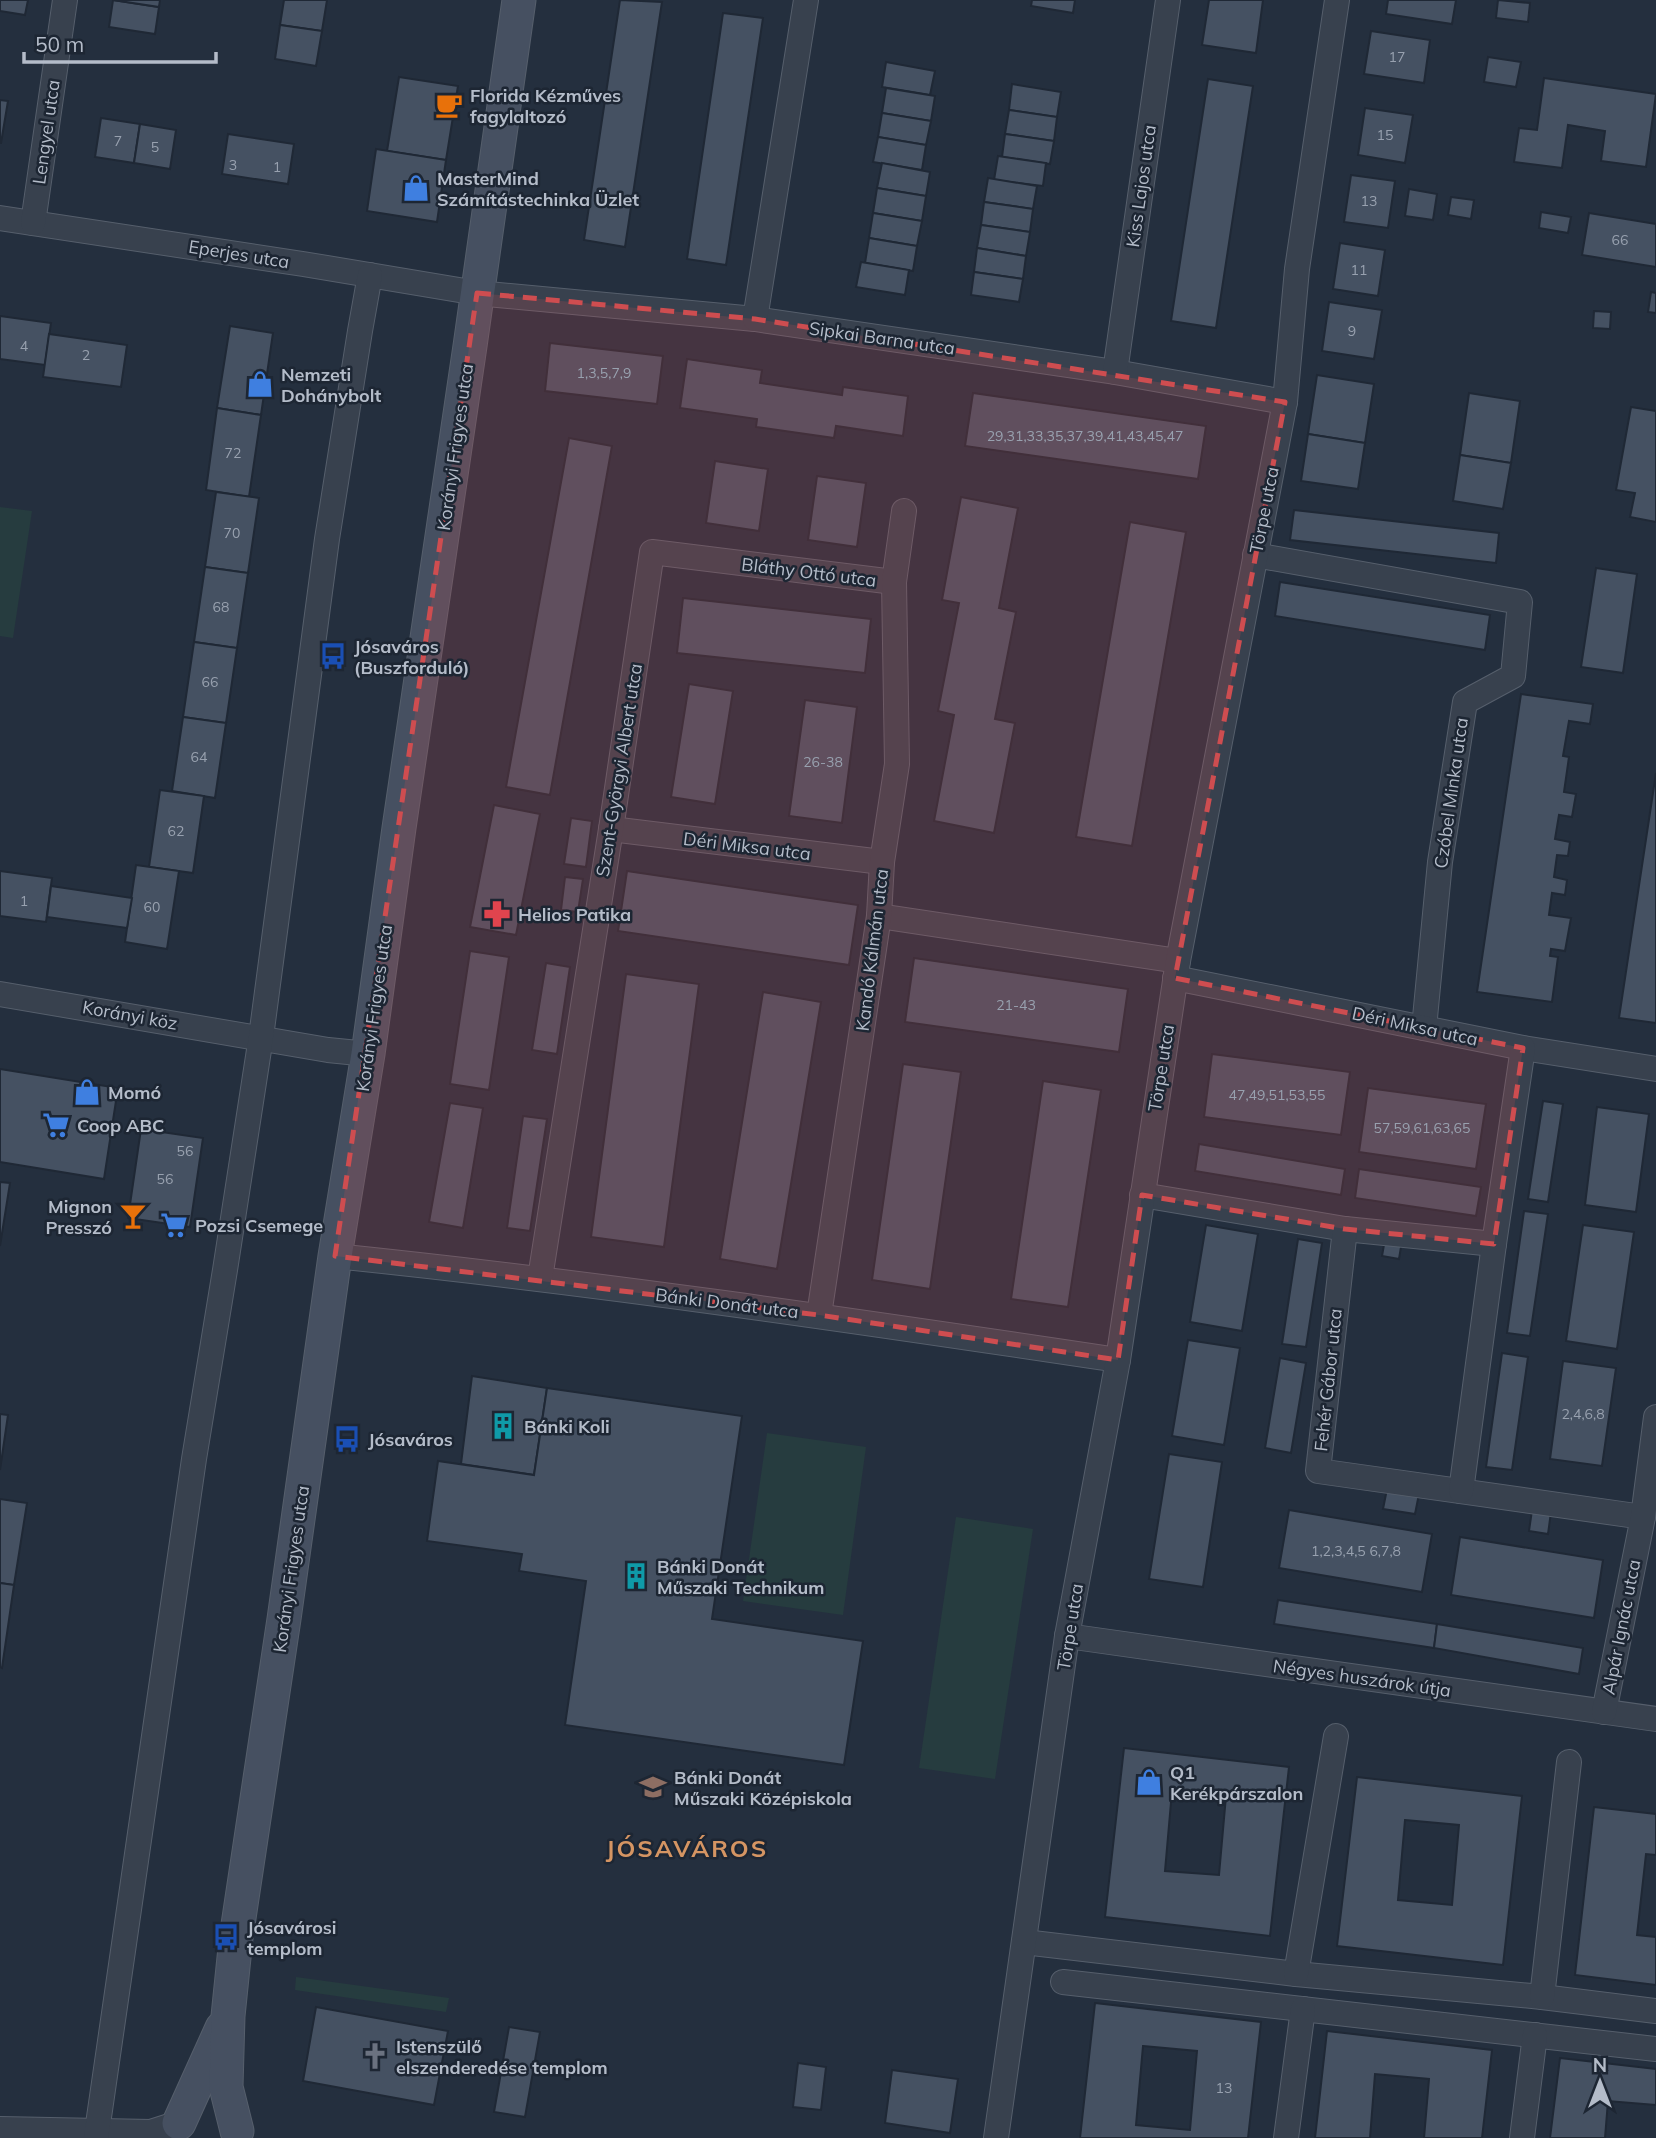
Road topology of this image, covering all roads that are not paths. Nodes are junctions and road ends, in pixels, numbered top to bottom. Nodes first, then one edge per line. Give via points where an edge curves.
1 (65, 0) edge
2 (519, 0) edge
3 (806, 0) edge
4 (1168, 0) edge
5 (1337, 0) edge
6 (0, 218) edge
7 (33, 223) junction
8 (370, 275) junction
9 (477, 293) junction
10 (755, 319) junction
11 (1115, 372) junction
12 (1285, 402) junction
13 (904, 511) dead end
14 (652, 552) joint
15 (1255, 555) junction
16 (894, 582) junction
17 (611, 829) junction
18 (882, 862) junction
19 (880, 916) junction
20 (1176, 969) junction
21 (0, 994) edge
22 (1424, 1028) junction
23 (261, 1037) junction
24 (1523, 1048) junction
25 (368, 1054) junction
26 (1656, 1069) edge
27 (1142, 1195) junction
28 (1345, 1229) junction
29 (1494, 1244) junction
30 (335, 1256) junction
31 (540, 1278) junction
32 (819, 1315) junction
33 (1118, 1360) junction
34 (1656, 1417) edge
35 (1461, 1491) junction
36 (1643, 1517) junction
37 (1067, 1636) junction
38 (1604, 1712) junction
39 (1656, 1719) edge
40 (1336, 1735) dead end
41 (1569, 1762) dead end
42 (1024, 1942) junction
43 (1296, 1974) junction
44 (1063, 1982) dead end
45 (1542, 1997) junction
46 (1303, 2009) junction
47 (1656, 2011) edge
48 (228, 2016) junction
49 (1535, 2035) junction
50 (1656, 2049) edge
51 (0, 2130) edge
52 (171, 2131) edge
53 (97, 2135) edge
54 (240, 2135) edge
55 (22, 2138) edge
56 (996, 2138) edge
57 (1286, 2138) edge
58 (1522, 2138) edge

1 - 7 street, Lengyel utca
2 - 9 street, Korányi Frigyes utca
3 - 10 street
4 - 11 street, Kiss Lajos utca
5 - 12 street, Törpe utca via 1297,270
6 - 7 street, Eperjes utca
7 - 8 street, Eperjes utca
8 - 9 street, Eperjes utca
8 - 23 street via 327,539
9 - 10 street, Sipkai Barna utca
9 - 25 street, Korányi Frigyes utca
10 - 11 street, Sipkai Barna utca
11 - 12 street, Sipkai Barna utca
12 - 15 street, Törpe utca
13 - 16 street, Bláthy Ottó utca
14 - 16 street, Bláthy Ottó utca
14 - 17 street, Szent-Györgyi Albert utca
15 - 20 street, Törpe utca
15 - 22 street, Czóbel Minka utca via 1520,602 1513,676 1465,702 1440,862
16 - 18 street, Kandó Kálmán utca via 897,764
17 - 18 street, Déri Miksa utca
17 - 31 street, Szent-Györgyi Albert utca
18 - 19 street, Kandó Kálmán utca
19 - 20 street, Déri Miksa utca
19 - 32 street, Kandó Kálmán utca
20 - 22 street, Déri Miksa utca
20 - 27 street, Törpe utca
21 - 23 street, Korányi köz
22 - 24 street, Déri Miksa utca
23 - 25 street, Korányi köz
23 - 53 street via 194,1459
24 - 26 street, Déri Miksa utca
24 - 29 street
25 - 30 street, Korányi Frigyes utca
27 - 28 street
27 - 33 street, Törpe utca
28 - 29 street
28 - 35 street, Fehér Gábor utca via 1318,1471
29 - 35 street
30 - 31 street, Bánki Donát utca
30 - 48 street, Korányi Frigyes utca
31 - 32 street, Bánki Donát utca
32 - 33 street, Bánki Donát utca
33 - 37 street, Törpe utca
34 - 36 street, Alpár Ignác utca
35 - 36 street, Fehér Gábor utca
36 - 38 street, Alpár Ignác utca
37 - 38 street, Négyes huszárok útja
37 - 42 street, Törpe utca
38 - 39 street, Négyes huszárok útja
40 - 43 street
41 - 45 street
42 - 43 street
42 - 56 street, Törpe utca
43 - 45 street
44 - 46 street
45 - 47 street
46 - 49 street
46 - 57 street
48 - 52 street, Korányi Frigyes utca
48 - 54 street, Korányi Frigyes utca via 226,2087
49 - 50 street
49 - 58 street
51 - 53 street
51 - 55 street
52 - 53 street
52 - 54 street via 193,2118 208,2118

